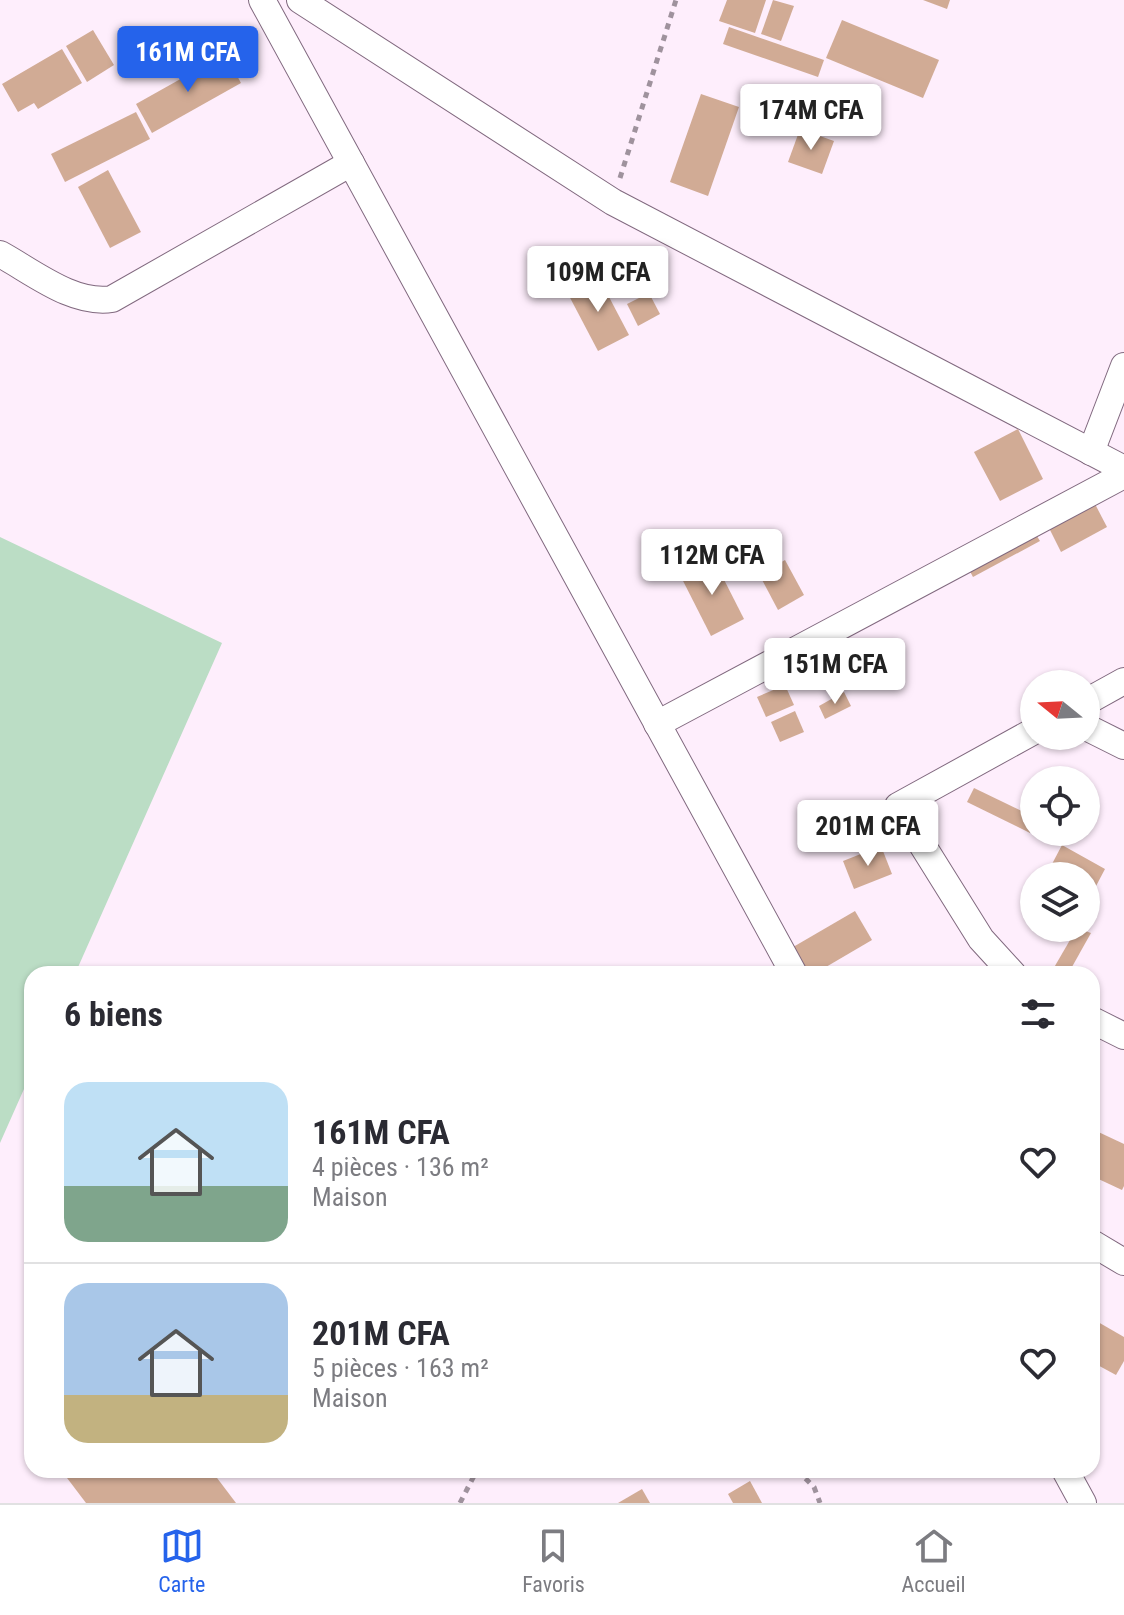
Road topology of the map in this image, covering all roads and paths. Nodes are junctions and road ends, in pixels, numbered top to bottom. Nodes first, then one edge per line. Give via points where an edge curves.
1 (262, 0) edge
2 (300, 0) edge
3 (676, 0) edge
4 (351, 163) junction
5 (613, 202) junction
6 (0, 254) edge
7 (1124, 366) edge
8 (1091, 452) junction
9 (1124, 472) edge
10 (1124, 681) edge
11 (1100, 694) edge
12 (657, 724) junction
13 (1100, 734) edge
14 (1020, 739) edge
15 (1124, 746) edge
16 (790, 966) edge
17 (1006, 966) edge
18 (1100, 1024) edge
19 (1124, 1036) edge
20 (1100, 1248) edge
21 (1124, 1262) edge
22 (473, 1478) edge
23 (805, 1478) edge
24 (1069, 1478) edge
25 (460, 1503) edge
26 (820, 1503) edge
27 (1083, 1503) edge

1 - 4 street
2 - 5 street
3 - 5 path
4 - 6 street via 112,299 95,302 73,294
4 - 12 street
5 - 8 street
7 - 8 street
8 - 9 street
9 - 12 street
10 - 11 street
12 - 16 street
13 - 15 street
14 - 17 street via 898,806 981,939
18 - 19 street
20 - 21 street
22 - 25 path
23 - 26 path
24 - 27 street

